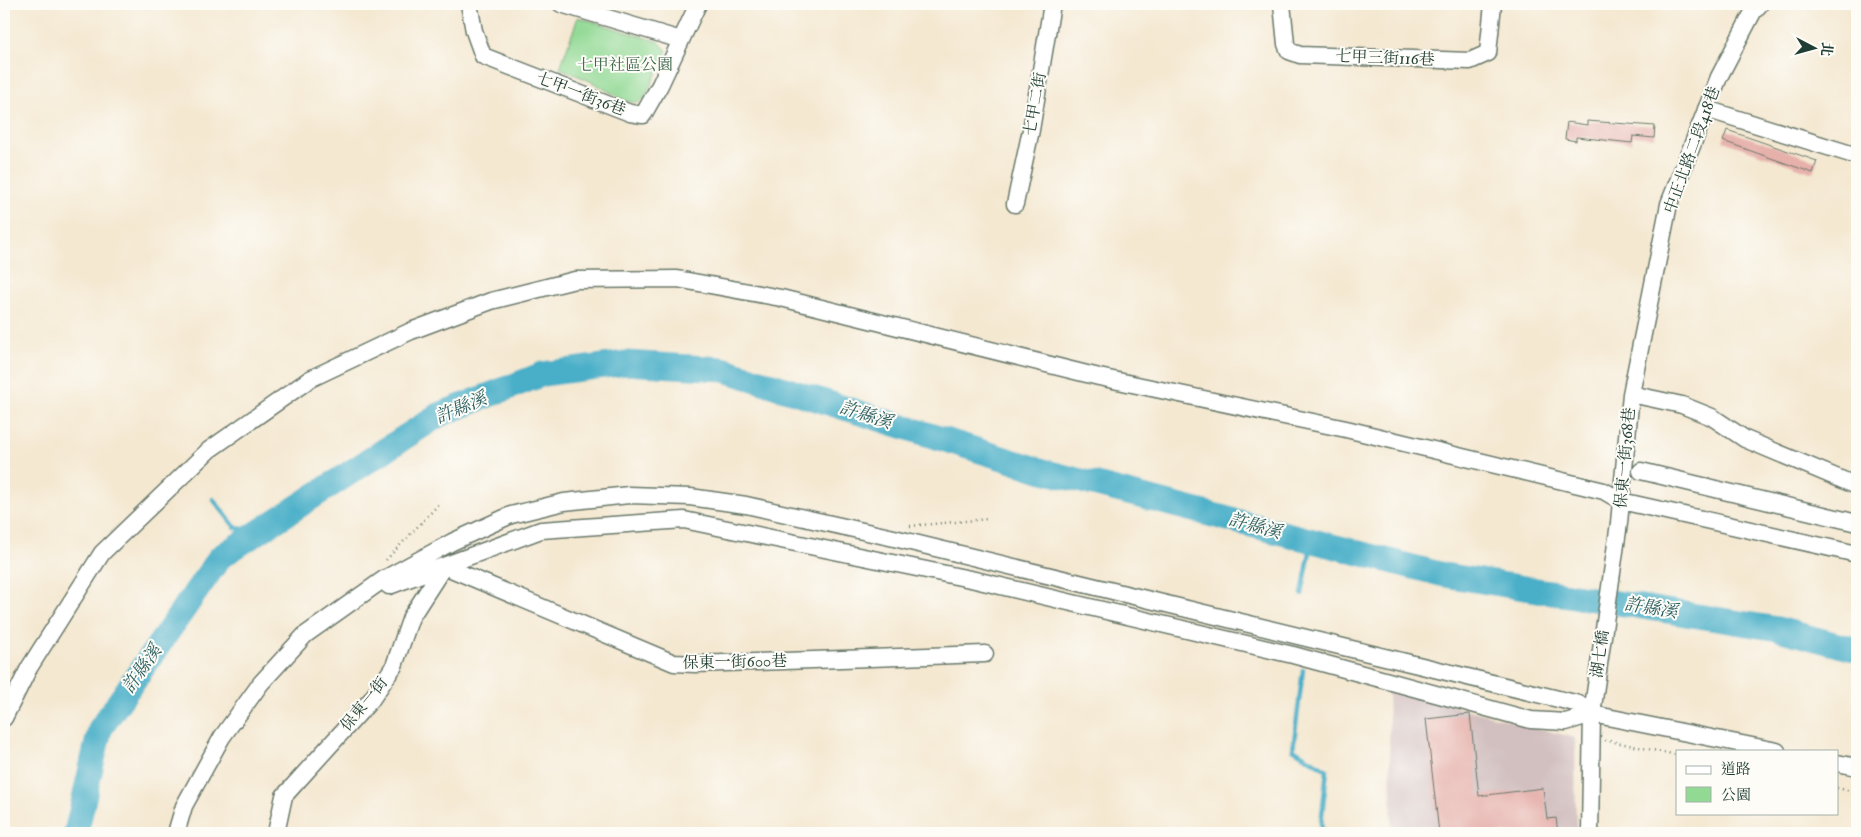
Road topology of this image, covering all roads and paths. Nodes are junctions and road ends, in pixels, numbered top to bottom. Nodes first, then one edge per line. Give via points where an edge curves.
1 (469, 4) edge
2 (561, 4) edge
3 (698, 4) edge
4 (1052, 4) edge
5 (1282, 4) edge
6 (1493, 4) edge
7 (1760, 4) edge
8 (681, 40) junction
9 (1706, 109) junction
10 (1857, 156) edge
11 (1015, 204) dead end
12 (1631, 394) junction
13 (1641, 471) dead end
14 (1857, 486) edge
15 (1621, 501) junction
16 (440, 502) dead end
17 (988, 520) dead end
18 (1619, 523) joint
19 (1857, 523) edge
20 (894, 538) junction
21 (1857, 554) edge
22 (444, 566) junction
23 (384, 579) junction
24 (975, 580) junction
25 (985, 654) dead end
26 (1592, 714) junction
27 (4, 718) edge
28 (1602, 740) dead end
29 (1772, 750) edge
30 (1676, 755) edge
31 (1838, 763) edge
32 (1857, 766) edge
33 (1838, 788) edge
34 (1857, 792) edge
35 (176, 833) edge
36 (276, 833) edge
37 (1590, 833) edge

1 - 8 street, 七甲一街36巷 via 483,56 630,113 643,115
2 - 8 street
3 - 8 street, 七甲一街36巷
4 - 11 street, 七甲二街 via 1032,130
5 - 6 street, 七甲三街116巷 via 1286,44 1289,51 1300,55 1470,60 1488,52
7 - 9 street, 中正北路二段418巷 via 1719,77
9 - 10 street
9 - 12 street, 中正北路二段418巷 via 1669,204
12 - 14 street via 1682,405 1705,414 1745,439
12 - 15 street, 保東一街368巷
13 - 19 street
15 - 18 street, 保東一街368巷
15 - 21 street
15 - 27 street via 1604,491 1346,429 1099,377 782,298 677,279 575,280 491,301 411,331 310,379 208,450 102,553 29,668
16 - 23 path via 380,567
17 - 20 path via 897,527
18 - 26 street, 湖七橋
20 - 23 street via 746,505 690,497 629,495 564,502 510,515
20 - 24 street
20 - 26 street via 1579,704
22 - 23 street via 388,586
22 - 24 street via 541,530 684,520
22 - 25 street, 保東一街600巷 via 674,663
22 - 36 street, 保東一街 via 411,617 394,666 371,700 284,796
23 - 35 street via 305,635 261,683 218,745 184,806
24 - 26 street via 1293,654 1532,720 1566,722
26 - 29 street
26 - 37 street
28 - 30 path
31 - 32 street
33 - 34 path

